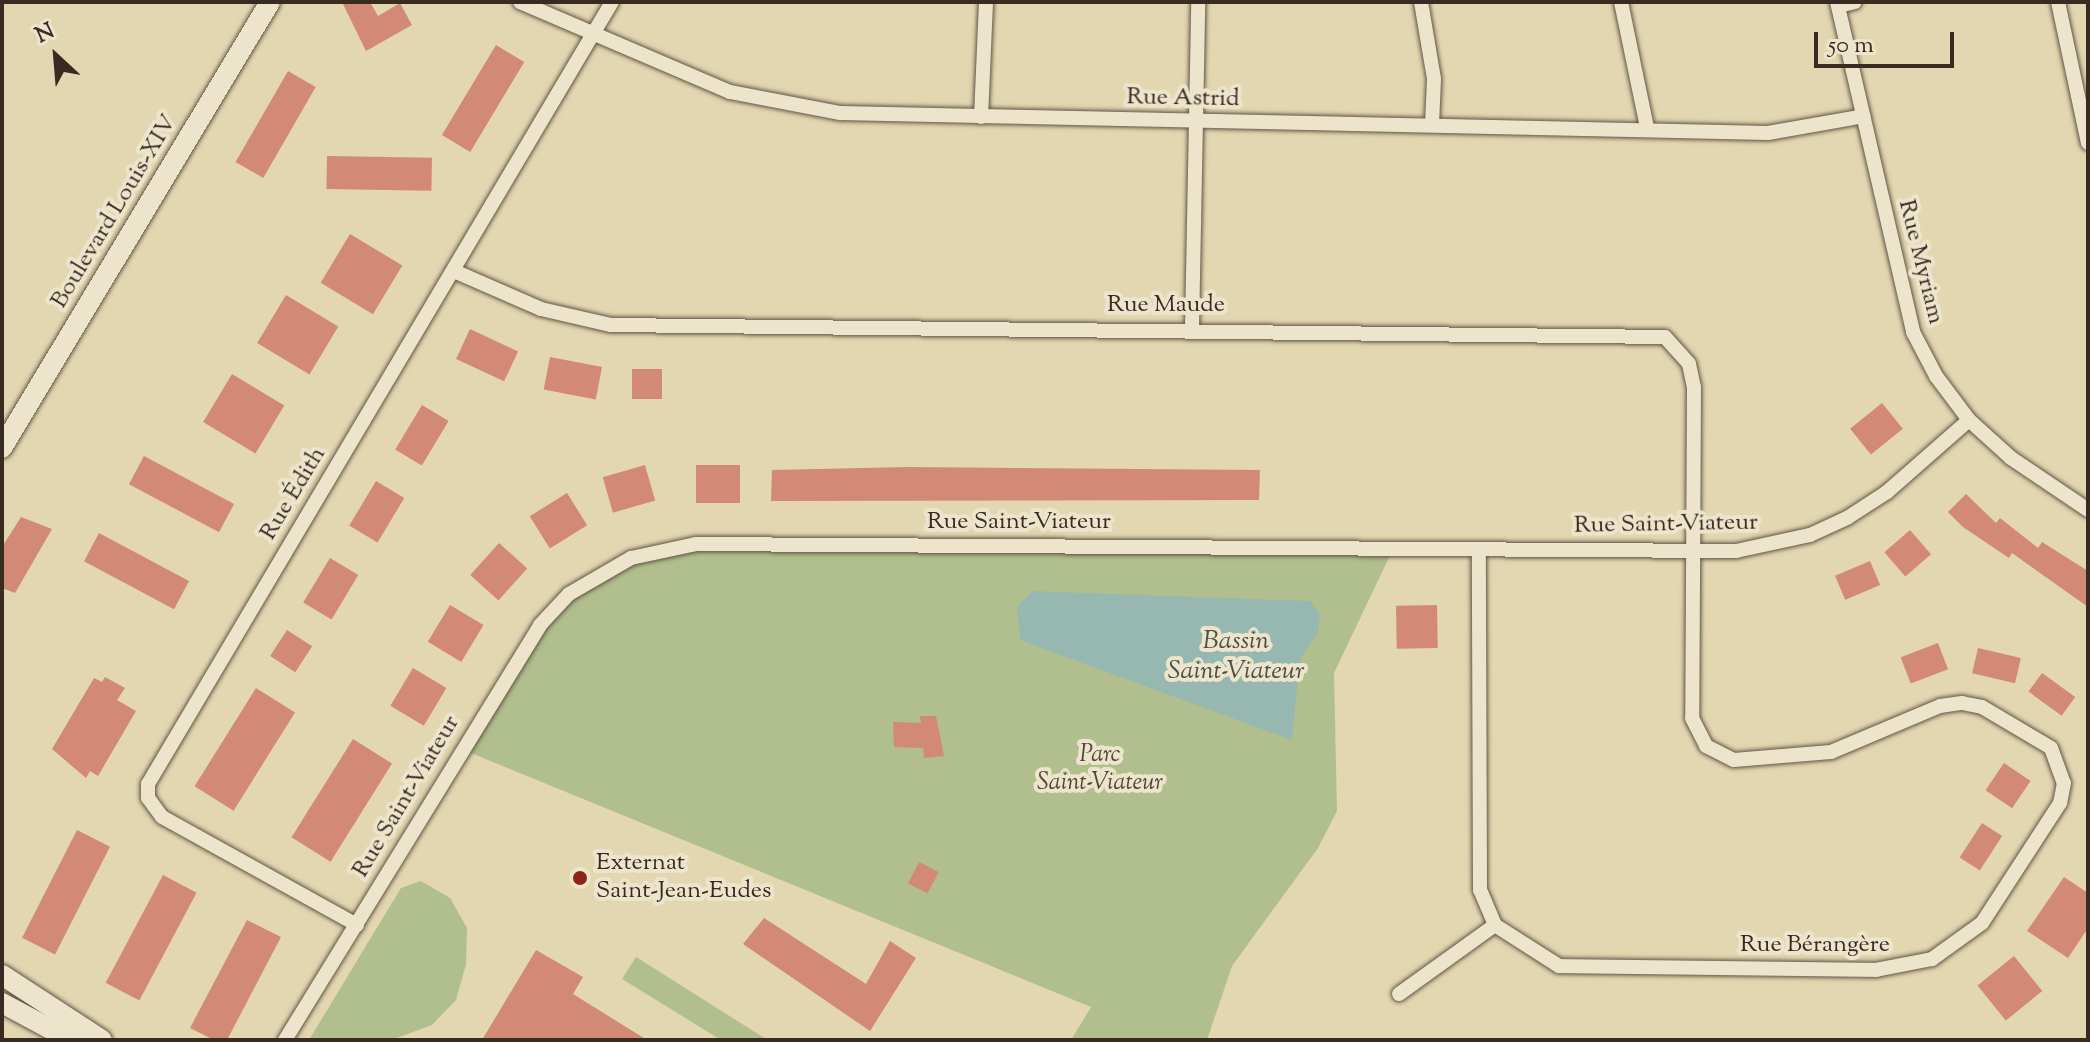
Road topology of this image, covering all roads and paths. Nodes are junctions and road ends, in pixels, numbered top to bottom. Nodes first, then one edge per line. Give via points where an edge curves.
1 (270, 2) edge
2 (520, 2) edge
3 (612, 2) edge
4 (986, 2) edge
5 (1198, 2) edge
6 (1421, 2) edge
7 (1621, 2) edge
8 (1855, 2) edge
9 (2058, 2) edge
10 (1837, 4) edge
11 (592, 36) junction
12 (1864, 116) junction
13 (981, 117) junction
14 (1197, 121) junction
15 (1432, 124) junction
16 (1647, 128) junction
17 (2088, 143) edge
18 (454, 271) junction
19 (1192, 328) junction
20 (1969, 420) junction
21 (2, 448) edge
22 (2088, 510) edge
23 (1479, 549) junction
24 (1692, 550) junction
25 (357, 925) junction
26 (1495, 925) junction
27 (2, 975) edge
28 (1399, 994) dead end
29 (2, 1003) edge
30 (71, 1040) edge
31 (102, 1040) edge
32 (285, 1040) edge

1 - 21 main road, Boulevard Louis-XIV
2 - 11 street, Rue Astrid
3 - 11 street, Rue Édith
4 - 13 street
5 - 14 street
6 - 15 street via 1434,79
7 - 16 street
8 - 10 street
9 - 17 street
10 - 12 street, Rue Myriam
11 - 13 street, Rue Astrid via 730,92 787,105 840,113
11 - 18 street, Rue Édith
12 - 16 street, Rue Astrid via 1768,133
12 - 20 street, Rue Myriam via 1913,332 1936,376
13 - 14 street, Rue Astrid
14 - 15 street, Rue Astrid
14 - 19 street
15 - 16 street, Rue Astrid
18 - 19 street, Rue Maude via 541,309 611,325
18 - 25 street, Rue Édith via 148,784 148,798 162,817
19 - 24 street, Rue Maude via 1665,337 1689,364 1694,387
20 - 22 street, Rue Myriam via 2011,458
20 - 24 street, Rue Saint-Viateur via 1847,518 1775,545
23 - 24 street, Rue Saint-Viateur
23 - 25 street, Rue Saint-Viateur via 696,544 651,551 592,577 540,625
23 - 26 street via 1476,869
24 - 26 street, Rue Bérangère via 1692,718 1706,746 1734,760 1831,752 1940,706 1972,705 2034,734 2051,748 2064,783 2060,803 1982,923 1932,959 1901,968 1559,966
25 - 32 street, Rue Saint-Viateur
26 - 28 street
27 - 31 main road
29 - 30 main road

